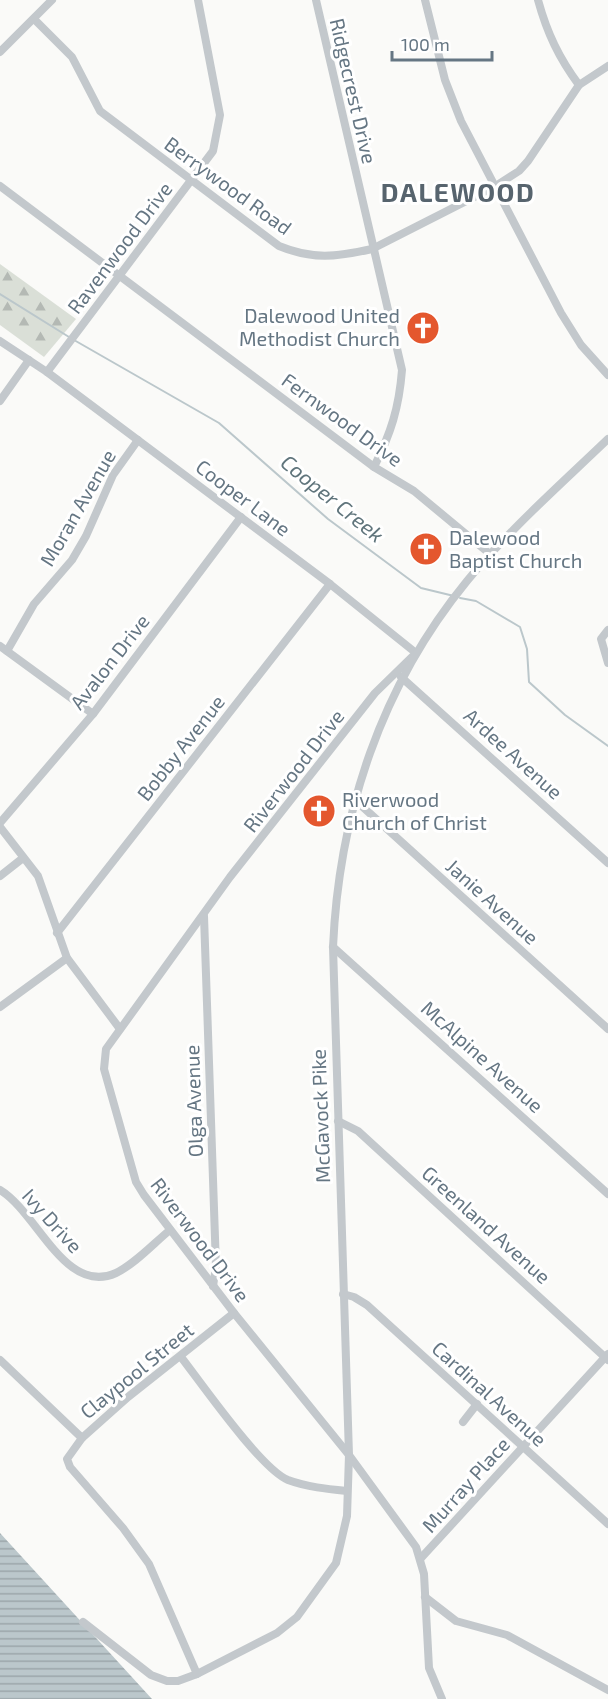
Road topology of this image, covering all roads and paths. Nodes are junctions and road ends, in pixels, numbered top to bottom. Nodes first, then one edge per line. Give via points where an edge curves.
1 (52, 0) edge
2 (198, 0) edge
3 (316, 0) edge
4 (424, 0) edge
5 (538, 0) edge
6 (34, 19) junction
7 (0, 52) edge
8 (608, 66) edge
9 (579, 85) junction
10 (192, 180) junction
11 (0, 186) edge
12 (494, 187) junction
13 (372, 249) junction
14 (120, 277) junction
15 (0, 341) edge
16 (29, 360) junction
17 (47, 372) junction
18 (608, 375) edge
19 (0, 401) edge
20 (608, 439) edge
21 (138, 440) junction
22 (374, 466) junction
23 (241, 518) junction
24 (490, 554) junction
25 (330, 584) junction
26 (608, 630) edge
27 (3, 649) edge
28 (416, 653) junction
29 (606, 660) edge
30 (393, 675) junction
31 (404, 678) junction
32 (375, 693) junction
33 (392, 698) junction
34 (93, 714) junction
35 (354, 799) junction
36 (0, 825) edge
37 (23, 858) junction
38 (608, 863) edge
39 (0, 876) edge
40 (204, 915) junction
41 (57, 933) junction
42 (333, 947) junction
43 (67, 958) junction
44 (0, 1007) edge
45 (120, 1029) junction
46 (608, 1029) edge
47 (338, 1121) junction
48 (0, 1190) edge
49 (608, 1194) edge
50 (170, 1230) junction
51 (213, 1286) junction
52 (344, 1294) junction
53 (234, 1313) junction
54 (181, 1357) junction
55 (607, 1357) edge
56 (0, 1360) edge
57 (477, 1404) junction
58 (463, 1422) dead end
59 (82, 1438) junction
60 (523, 1447) junction
61 (349, 1455) junction
62 (347, 1491) junction
63 (608, 1524) edge
64 (421, 1558) junction
65 (425, 1597) junction
66 (83, 1622) dead end
67 (197, 1674) junction
68 (608, 1690) edge
69 (442, 1699) edge

1 - 6 street
2 - 10 street, Ravenwood Drive via 220,115 213,151
3 - 13 street, Ridgecrest Drive
4 - 12 street via 451,98
5 - 9 street via 546,31
6 - 7 street
6 - 10 street, Berrywood Road via 72,57 100,111
8 - 9 street, Berrywood Road
9 - 12 street, Berrywood Road via 528,161
10 - 13 street, Berrywood Road via 279,246 304,256
10 - 14 street, Ravenwood Drive
11 - 14 street, Fernwood Drive
12 - 13 street, Berrywood Road
12 - 18 street via 561,313 581,345
13 - 22 street, Ridgecrest Drive via 402,370 392,432
14 - 17 street, Ravenwood Drive
14 - 22 street, Fernwood Drive
15 - 16 street
16 - 17 street, Cooper Lane
16 - 19 street
17 - 21 street, Cooper Lane
20 - 24 street, McGavock Pike
21 - 23 street, Cooper Lane
21 - 27 street, Moran Avenue via 113,475 72,560 34,604
22 - 24 street, Fernwood Drive via 414,491
23 - 25 street, Cooper Lane
23 - 34 street, Avalon Drive
24 - 28 street, McGavock Pike
25 - 28 street, Cooper Lane
25 - 41 street, Bobby Avenue
26 - 29 street via 601,639
27 - 34 street
28 - 30 street, Riverwood Drive
28 - 31 street, McGavock Pike
30 - 31 street, Ardee Avenue
30 - 32 street, Riverwood Drive
31 - 33 street, McGavock Pike
31 - 38 street, Ardee Avenue
32 - 33 street
32 - 40 street, Riverwood Drive
33 - 35 street, McGavock Pike
34 - 36 street, Avalon Drive
35 - 42 street, McGavock Pike via 337,881
35 - 46 street, Janie Avenue
36 - 37 street
37 - 39 street
37 - 41 street via 38,876
40 - 45 street, Riverwood Drive
40 - 51 street, Olga Avenue via 216,1267
41 - 43 street
42 - 47 street, McGavock Pike
42 - 49 street, McAlpine Avenue
43 - 44 street
43 - 45 street
45 - 50 street, Riverwood Drive via 106,1049 104,1069 136,1182
47 - 52 street, McGavock Pike
47 - 55 street, Greenland Avenue via 358,1131
48 - 50 street, Ivy Drive via 35,1222 66,1265 85,1277 117,1272
50 - 51 street, Riverwood Drive
51 - 53 street, Riverwood Drive
52 - 57 street, Cardinal Avenue via 367,1305
52 - 61 street, McGavock Pike
53 - 54 street, Claypool Street
53 - 61 street, Riverwood Drive
54 - 59 street, Claypool Street
54 - 62 street via 267,1466 286,1479
55 - 60 street, Murray Place
56 - 59 street
57 - 58 street
57 - 60 street, Cardinal Avenue
59 - 67 street, Claypool Street via 67,1459 70,1467 149,1564
60 - 63 street, Cardinal Avenue
60 - 64 street, Murray Place
61 - 62 street, McGavock Pike
61 - 64 street, Riverwood Drive
62 - 67 street, McGavock Pike via 343,1541 336,1563 297,1617 277,1633
64 - 65 street, Riverwood Drive
65 - 68 street via 456,1621 507,1635
65 - 69 street, Riverwood Drive via 429,1668
66 - 67 street, McGavock Pike via 151,1675 178,1681

